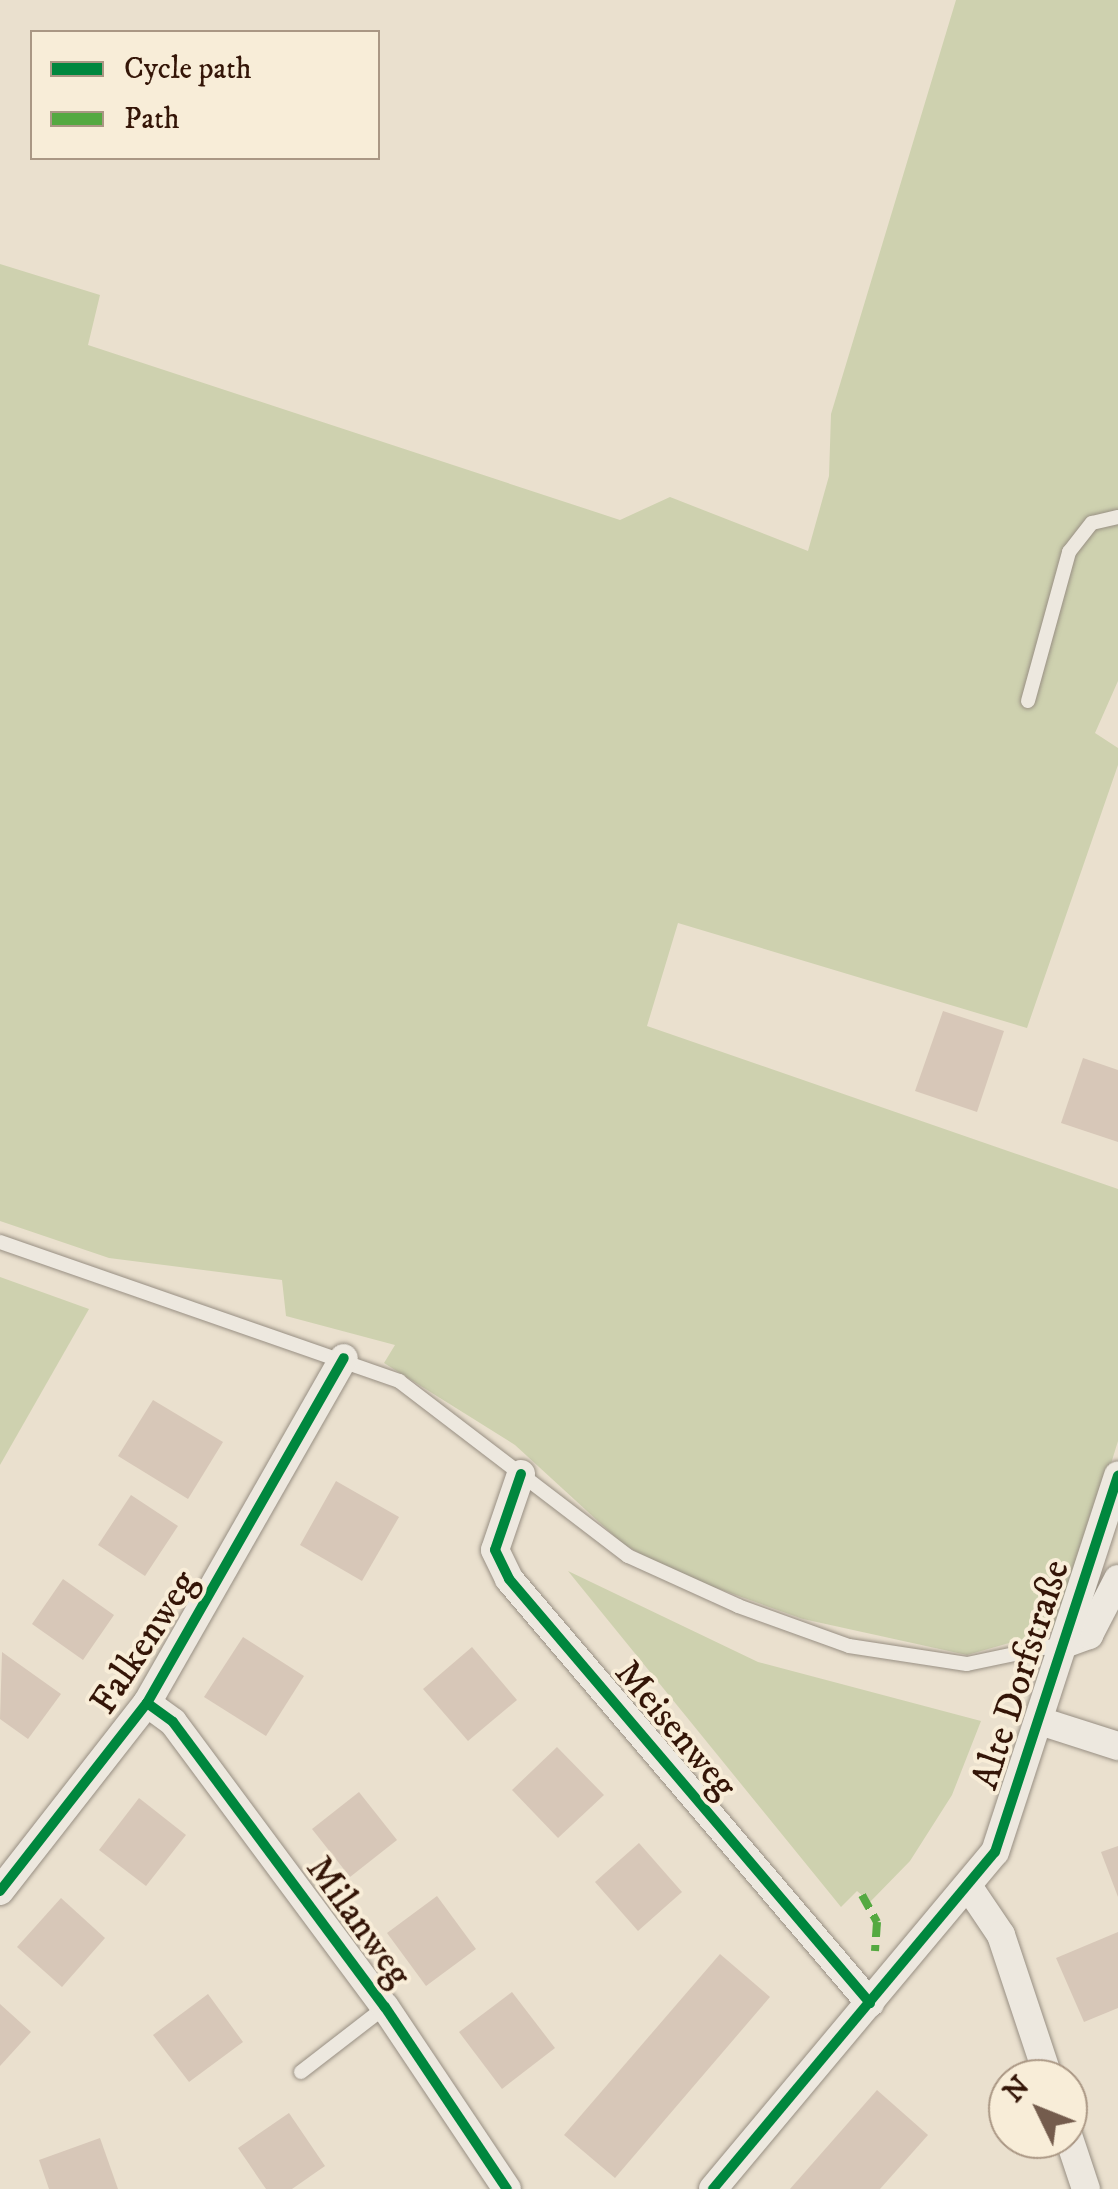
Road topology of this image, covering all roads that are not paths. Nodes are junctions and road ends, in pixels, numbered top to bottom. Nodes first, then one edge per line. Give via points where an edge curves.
1 (1118, 516) edge
2 (1028, 702) dead end
3 (0, 1242) edge
4 (344, 1358) junction
5 (521, 1474) junction
6 (1118, 1476) edge
7 (1118, 1580) edge
8 (1064, 1644) junction
9 (146, 1703) junction
10 (1040, 1721) junction
11 (1118, 1746) edge
12 (968, 1886) junction
13 (0, 1891) edge
14 (870, 2003) junction
15 (384, 2007) junction
16 (1042, 2059) edge
17 (301, 2072) dead end
18 (1076, 2159) edge
19 (507, 2189) edge
20 (713, 2189) edge
21 (1086, 2189) edge

1 - 2 lane via 1092,523 1069,552
3 - 4 lane
4 - 5 lane via 454,1415
4 - 9 street, Falkenweg
5 - 8 lane via 628,1556 849,1646 967,1664
5 - 14 street, Meisenweg via 495,1550 509,1579
6 - 8 street, Alte Dorfstraße
7 - 8 street via 1089,1635
8 - 10 street, Alte Dorfstraße
9 - 13 street, Falkenweg
9 - 15 street, Milanweg via 173,1722
10 - 11 street
10 - 12 street, Alte Dorfstraße via 995,1852
12 - 14 street, Alte Dorfstraße
12 - 16 street via 1001,1935
14 - 20 street, Alte Dorfstraße
15 - 17 lane
15 - 19 street, Milanweg
18 - 21 street

